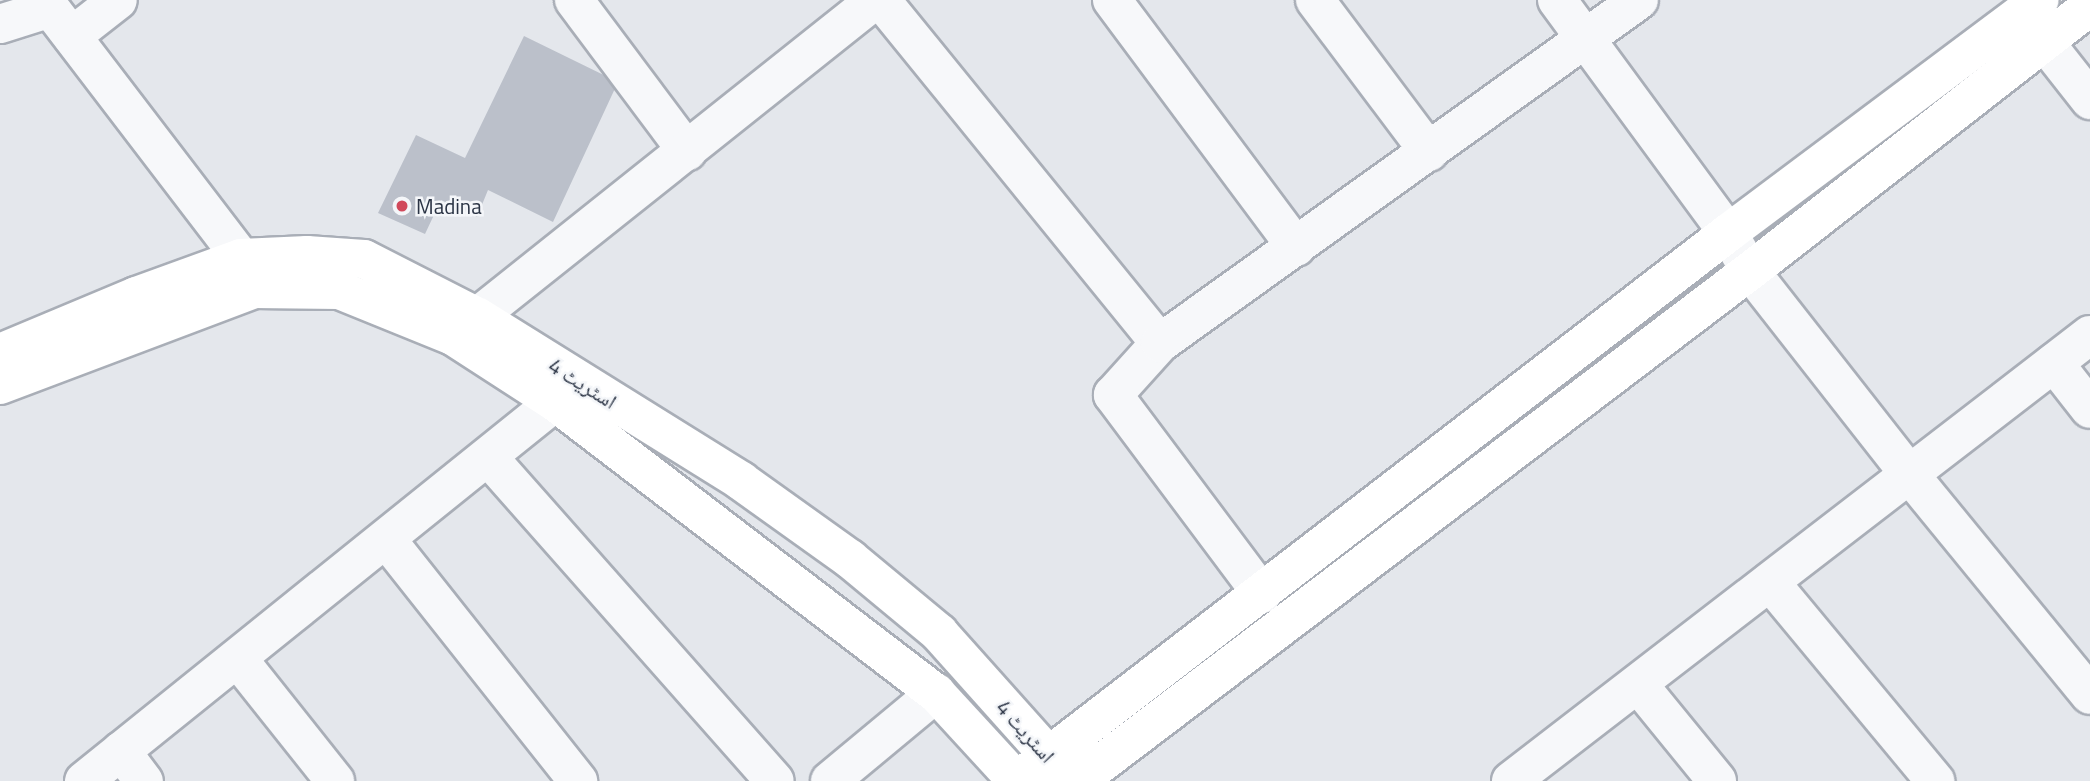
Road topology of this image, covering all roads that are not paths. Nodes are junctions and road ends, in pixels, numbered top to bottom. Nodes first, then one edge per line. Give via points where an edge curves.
1 (118, 0) edge
2 (574, 0) edge
3 (875, 0) edge
4 (881, 0) edge
5 (1112, 0) edge
6 (1315, 0) edge
7 (1557, 0) edge
8 (1639, 0) edge
9 (2090, 6) edge
10 (2030, 14) edge
11 (56, 15) edge
12 (0, 24) edge
13 (1588, 39) junction
14 (2090, 100) edge
15 (687, 151) junction
16 (1429, 152) junction
17 (1728, 233) junction
18 (1296, 247) junction
19 (241, 258) junction
20 (1751, 271) junction
21 (466, 326) junction
22 (2090, 335) edge
23 (1160, 343) junction
24 (0, 353) edge
25 (2053, 363) junction
26 (0, 384) edge
27 (555, 402) junction
28 (2090, 409) edge
29 (489, 458) junction
30 (1910, 475) junction
31 (387, 540) junction
32 (1770, 582) junction
33 (1262, 594) junction
34 (237, 659) junction
35 (1637, 684) junction
36 (936, 693) junction
37 (2090, 695) edge
38 (121, 751) junction
39 (1060, 768) edge
40 (84, 781) edge
41 (144, 781) edge
42 (335, 781) edge
43 (578, 781) edge
44 (775, 781) edge
45 (831, 781) edge
46 (1016, 781) edge
47 (1078, 781) edge
48 (1511, 781) edge
49 (1717, 781) edge
50 (1934, 781) edge

1 - 11 street
2 - 15 street
3 - 15 street
4 - 23 street
5 - 18 street
6 - 16 street
7 - 13 street
8 - 13 street
9 - 10 main road
10 - 14 street
10 - 17 main road
10 - 20 main road
11 - 12 street
11 - 19 street
13 - 16 street
13 - 17 street
15 - 21 street
16 - 18 street
17 - 20 street
17 - 33 main road
18 - 23 street
19 - 21 main road, اسٹریٹ 4 via 307,255 364,259
19 - 24 main road, اسٹریٹ 4
20 - 30 street
20 - 47 main road
21 - 26 main road, اسٹریٹ 4 via 339,290 254,289
21 - 27 main road, اسٹریٹ 4
21 - 39 main road, اسٹریٹ 4 via 741,481 850,559 939,633
22 - 25 street
23 - 33 street via 1113,395
25 - 28 street
25 - 30 street
27 - 29 street
27 - 36 main road, اسٹریٹ 4
29 - 31 street
29 - 44 street
30 - 32 street
30 - 37 street
31 - 34 street
31 - 43 street
32 - 35 street
32 - 50 street
33 - 39 main road
34 - 38 street
34 - 42 street
35 - 48 street
35 - 49 street
36 - 45 street
36 - 46 main road, اسٹریٹ 4
38 - 40 street
38 - 41 street
39 - 46 main road

